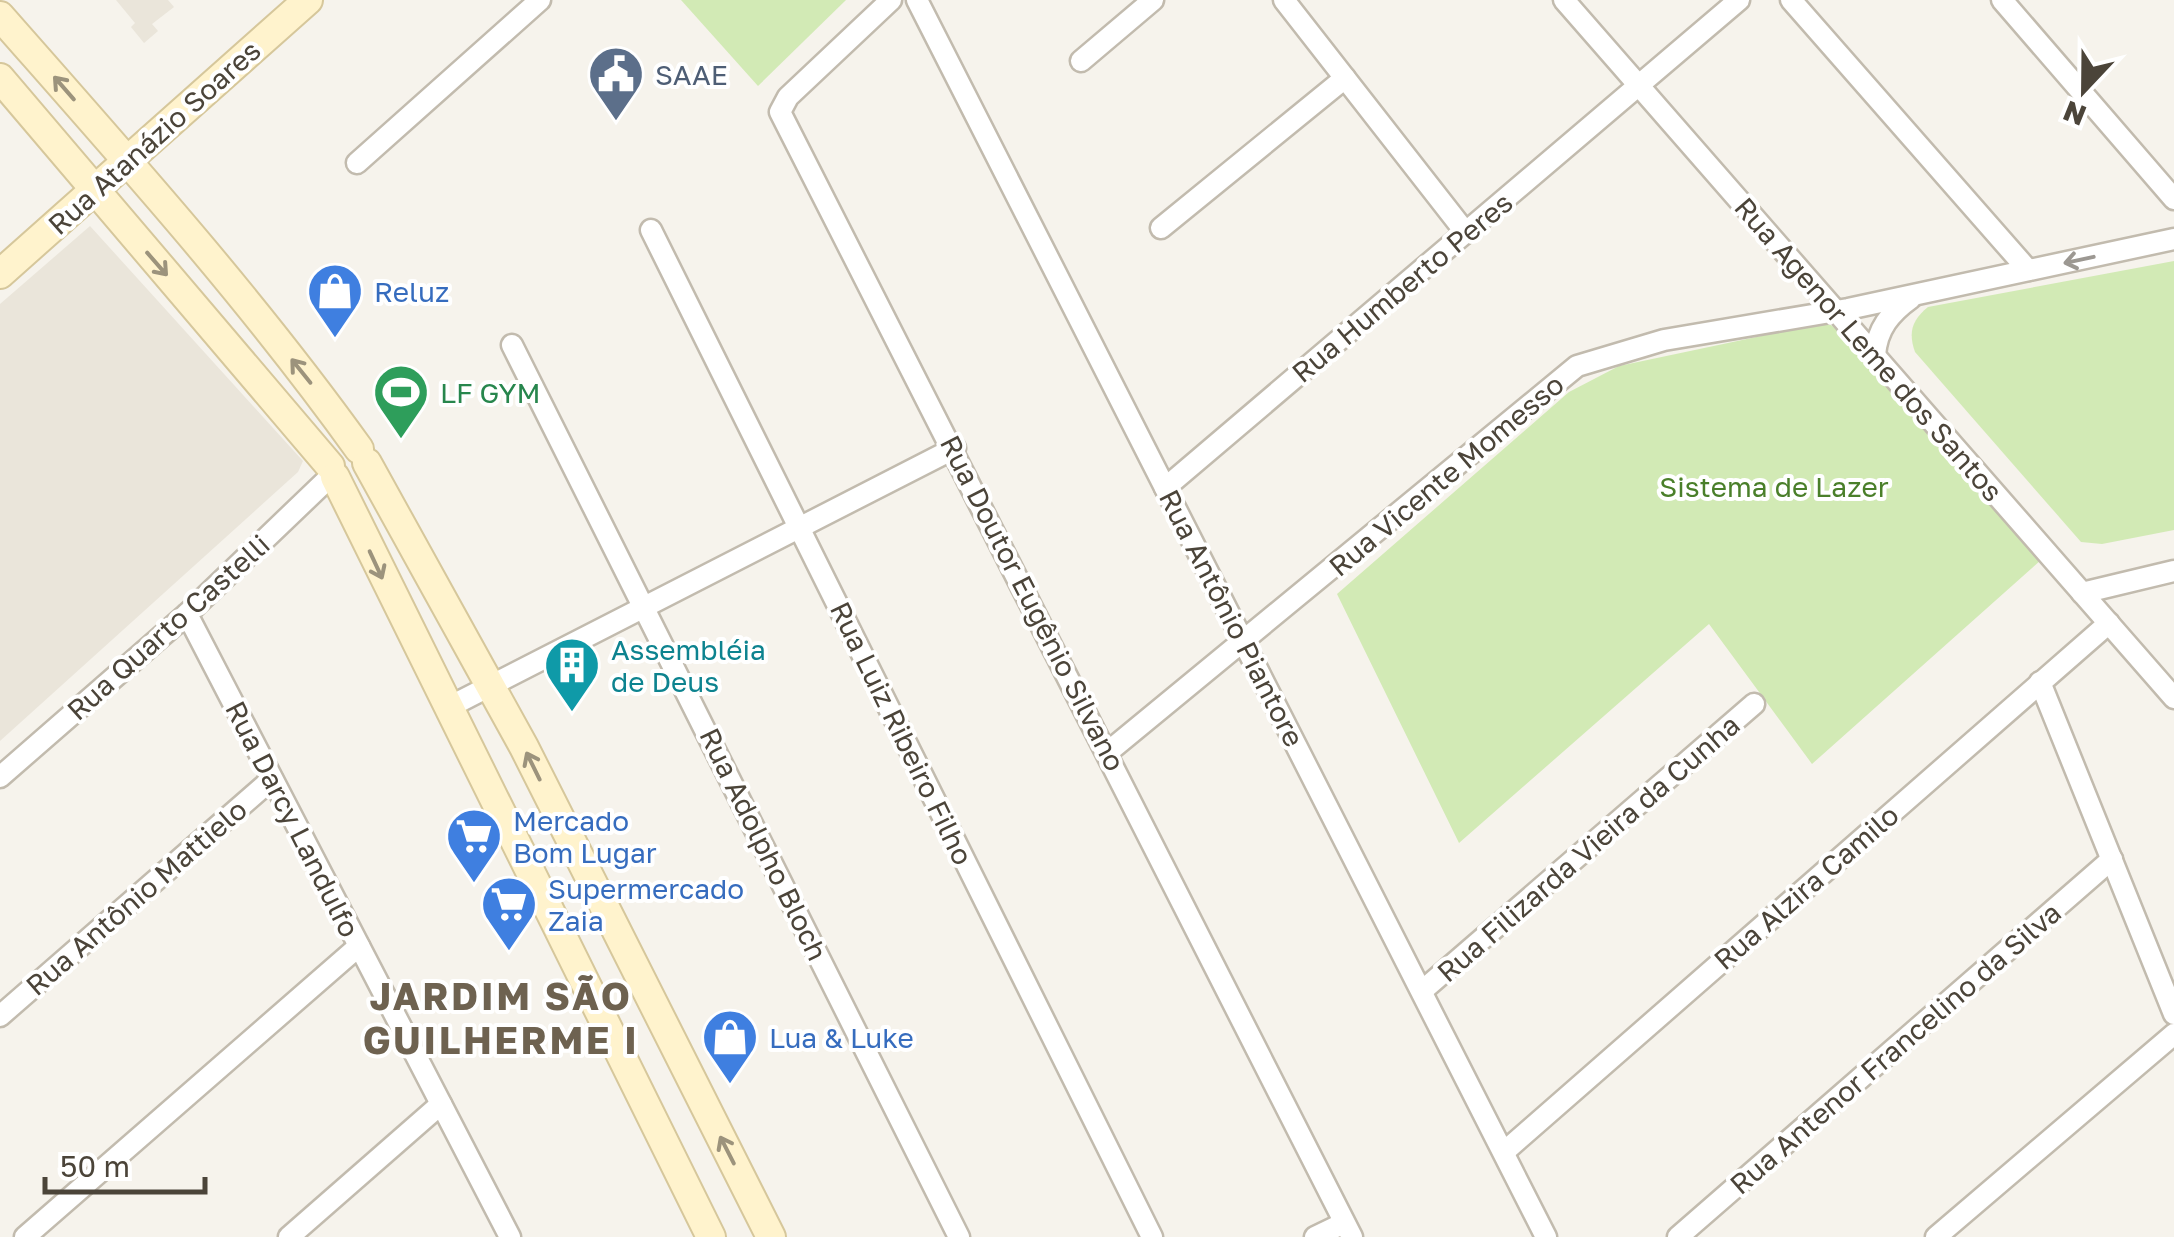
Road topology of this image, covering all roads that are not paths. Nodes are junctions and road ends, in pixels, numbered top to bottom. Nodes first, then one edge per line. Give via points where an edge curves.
1 (308, 0) edge
2 (540, 0) edge
3 (892, 0) edge
4 (916, 0) edge
5 (1153, 0) edge
6 (1284, 0) edge
7 (1564, 0) edge
8 (1739, 0) edge
9 (1792, 0) edge
10 (2002, 0) edge
11 (0, 16) edge
12 (1081, 61) dead end
13 (0, 78) edge
14 (1344, 78) junction
15 (1639, 86) junction
16 (127, 161) junction
17 (357, 163) dead end
18 (94, 190) junction
19 (2174, 199) edge
20 (1160, 228) dead end
21 (651, 230) dead end
22 (1466, 233) junction
23 (2174, 240) edge
24 (2028, 270) junction
25 (0, 274) edge
26 (1916, 294) junction
27 (1836, 311) junction
28 (512, 345) dead end
29 (1874, 355) junction
30 (955, 448) junction
31 (363, 456) junction
32 (333, 472) junction
33 (1166, 488) junction
34 (799, 527) junction
35 (2174, 571) edge
36 (2136, 580) junction
37 (2082, 593) junction
38 (645, 605) junction
39 (187, 614) junction
40 (2113, 628) junction
41 (1244, 643) junction
42 (2040, 682) junction
43 (490, 683) junction
44 (2174, 698) edge
45 (1754, 704) dead end
46 (447, 708) junction
47 (1108, 752) junction
48 (0, 777) edge
49 (272, 779) junction
50 (2112, 859) junction
51 (359, 946) junction
52 (1422, 991) junction
53 (2174, 1014) edge
54 (0, 1016) edge
55 (2174, 1034) edge
56 (441, 1104) junction
57 (1504, 1152) junction
58 (1348, 1230) edge
59 (25, 1237) edge
60 (289, 1237) edge
61 (510, 1237) edge
62 (712, 1237) edge
63 (771, 1237) edge
64 (958, 1237) edge
65 (1152, 1237) edge
66 (1316, 1237) edge
67 (1546, 1237) edge
68 (1678, 1237) edge
69 (1936, 1237) edge

1 - 16 main road, Rua Atanázio Soares
2 - 17 street
3 - 30 street, Rua Doutor Eugênio Silvano via 780,112
4 - 33 street, Rua Antônio Piantore
5 - 12 street
6 - 14 street
7 - 15 street, Rua Agenor Leme dos Santos
8 - 15 street, Rua Humberto Peres
9 - 24 street
10 - 19 street
16 -> 11 main road
13 - 18 main road
14 - 20 street
14 - 22 street
15 - 22 street, Rua Humberto Peres
15 - 27 street, Rua Agenor Leme dos Santos
16 - 18 main road, Rua Atanázio Soares
31 -> 16 main road via 312,384
18 - 25 main road, Rua Atanázio Soares
18 -> 32 main road
21 - 34 street, Rua Luiz Ribeiro Filho
22 - 33 street, Rua Humberto Peres
23 -> 24 street, Rua Vicente Momesso
24 - 26 street, Rua Vicente Momesso
26 - 27 street, Rua Vicente Momesso
26 - 29 street via 1886,320
27 - 29 street, Rua Agenor Leme dos Santos
27 - 41 street, Rua Vicente Momesso via 1664,340 1577,366
28 - 38 street, Rua Adolpho Bloch
29 - 37 street, Rua Agenor Leme dos Santos
30 - 34 street
30 - 47 street, Rua Doutor Eugênio Silvano
31 - 32 main road via 357,481 345,482
31 - 43 main road
32 - 39 street, Rua Quarto Castelli
32 -> 46 main road
33 - 41 street, Rua Antônio Piantore
34 - 38 street
34 - 65 street, Rua Luiz Ribeiro Filho
35 - 36 street
36 - 37 street
36 - 40 street via 2114,608
37 - 40 street, Rua Agenor Leme dos Santos
38 - 43 street
38 - 64 street, Rua Adolpho Bloch
39 - 48 street, Rua Quarto Castelli
39 - 49 street, Rua Darcy Landulfo
40 - 42 street, Rua Alzira Camilo
40 - 44 street, Rua Agenor Leme dos Santos
41 - 47 street, Rua Vicente Momesso
41 - 52 street, Rua Antônio Piantore
42 - 50 street
42 - 57 street, Rua Alzira Camilo
43 - 46 street
63 -> 43 main road
45 - 52 street, Rua Filizarda Vieira da Cunha
46 - 62 main road
47 - 58 street, Rua Doutor Eugênio Silvano
49 - 51 street, Rua Darcy Landulfo
49 - 54 street, Rua Antônio Mattielo
50 - 53 street
50 - 68 street, Rua Antenor Francelino da Silva
51 - 56 street, Rua Darcy Landulfo
51 - 59 street
52 - 57 street, Rua Antônio Piantore
55 - 69 street
56 - 60 street
56 - 61 street, Rua Darcy Landulfo
57 - 67 street, Rua Antônio Piantore
58 - 66 street

